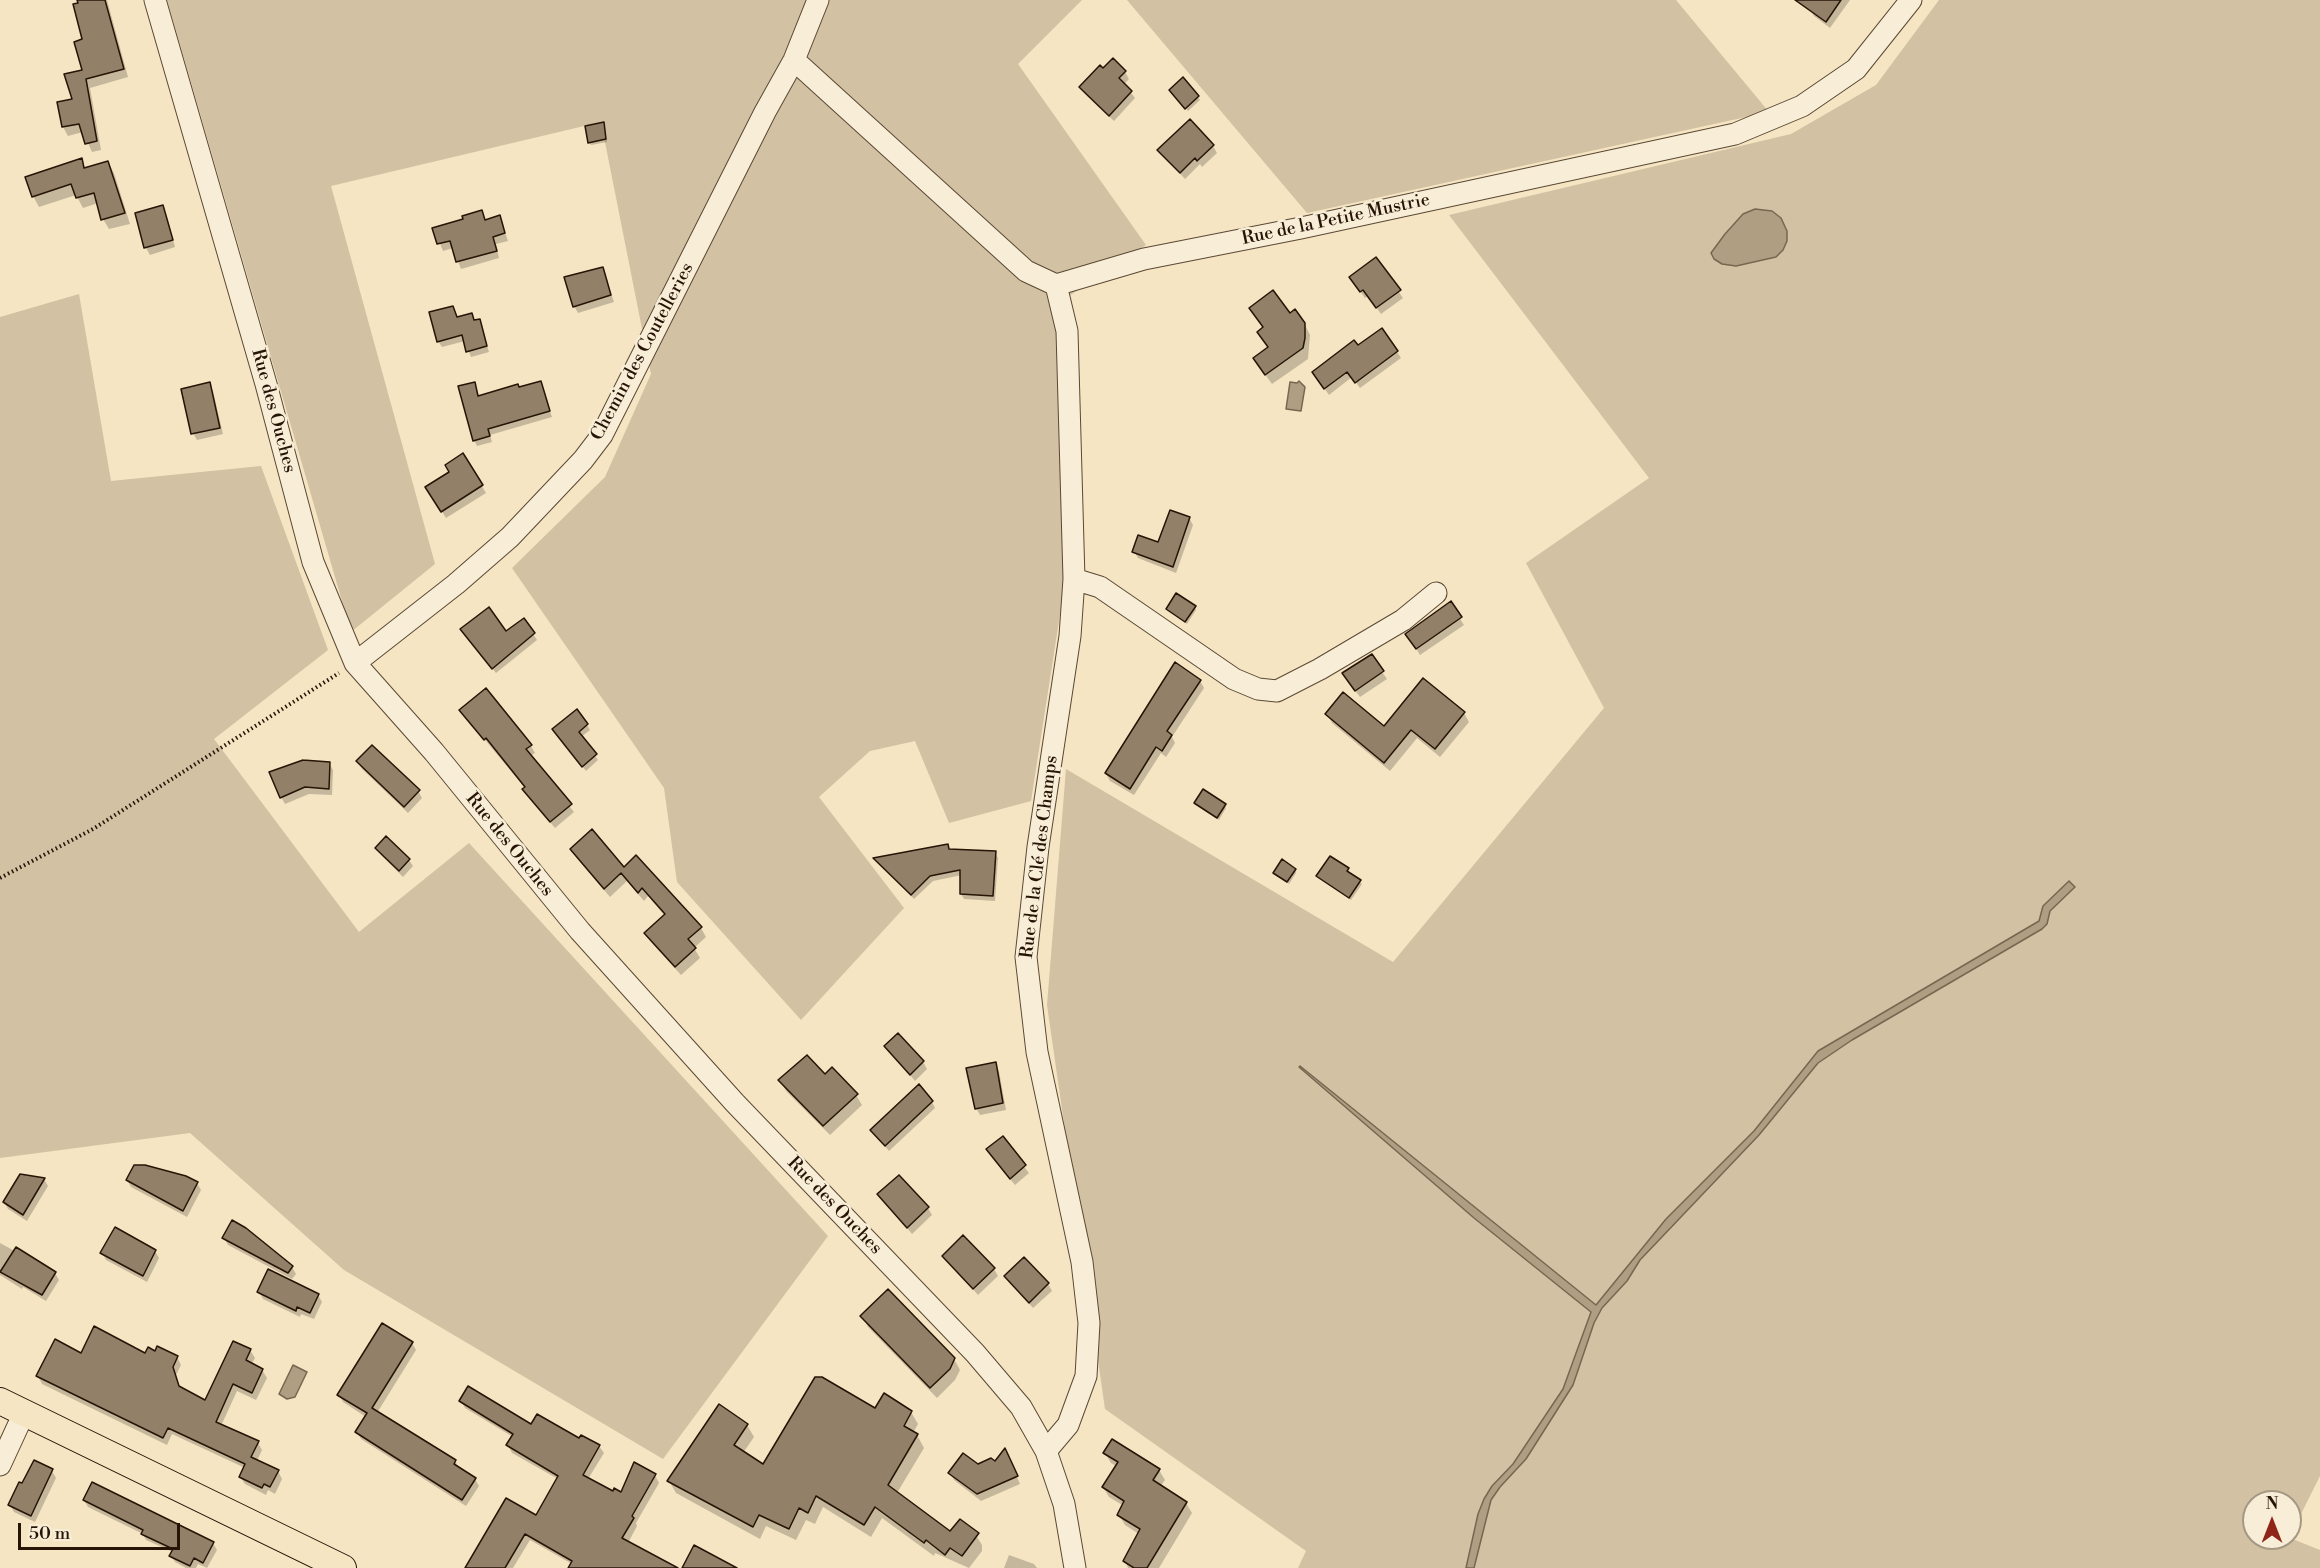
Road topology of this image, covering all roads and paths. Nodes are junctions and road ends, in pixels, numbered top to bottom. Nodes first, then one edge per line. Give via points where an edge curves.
1 (155, 0) edge
2 (818, 0) edge
3 (1911, 0) edge
4 (794, 60) junction
5 (1056, 285) junction
6 (1074, 579) junction
7 (1436, 594) dead end
8 (355, 663) junction
9 (0, 878) edge
10 (0, 1401) edge
11 (24, 1413) junction
12 (1046, 1451) junction
13 (0, 1466) edge
14 (343, 1568) edge
15 (1075, 1568) edge

1 - 8 street, Rue des Ouches via 313,562
2 - 4 street, Chemin des Coutelleries
3 - 5 street, Rue de la Petite Mustrie via 1856,69 1802,106 1735,134 1144,260
4 - 5 street via 1026,271
4 - 8 street, Chemin des Coutelleries via 602,435 510,537
5 - 6 street, Rue de la Clé des Champs via 1067,331
6 - 7 street via 1100,587 1234,679 1258,689 1277,690 1403,620
6 - 12 street, Rue de la Clé des Champs via 1070,636 1038,847 1026,957 1037,1052 1082,1262 1089,1323 1086,1376 1068,1425
8 - 9 path via 93,829
8 - 12 street, Rue des Ouches via 434,752 580,932 735,1103 975,1353 1021,1407
10 - 11 main road
11 - 13 street
11 - 14 main road
12 - 15 street, Rue des Ouches via 1064,1504

